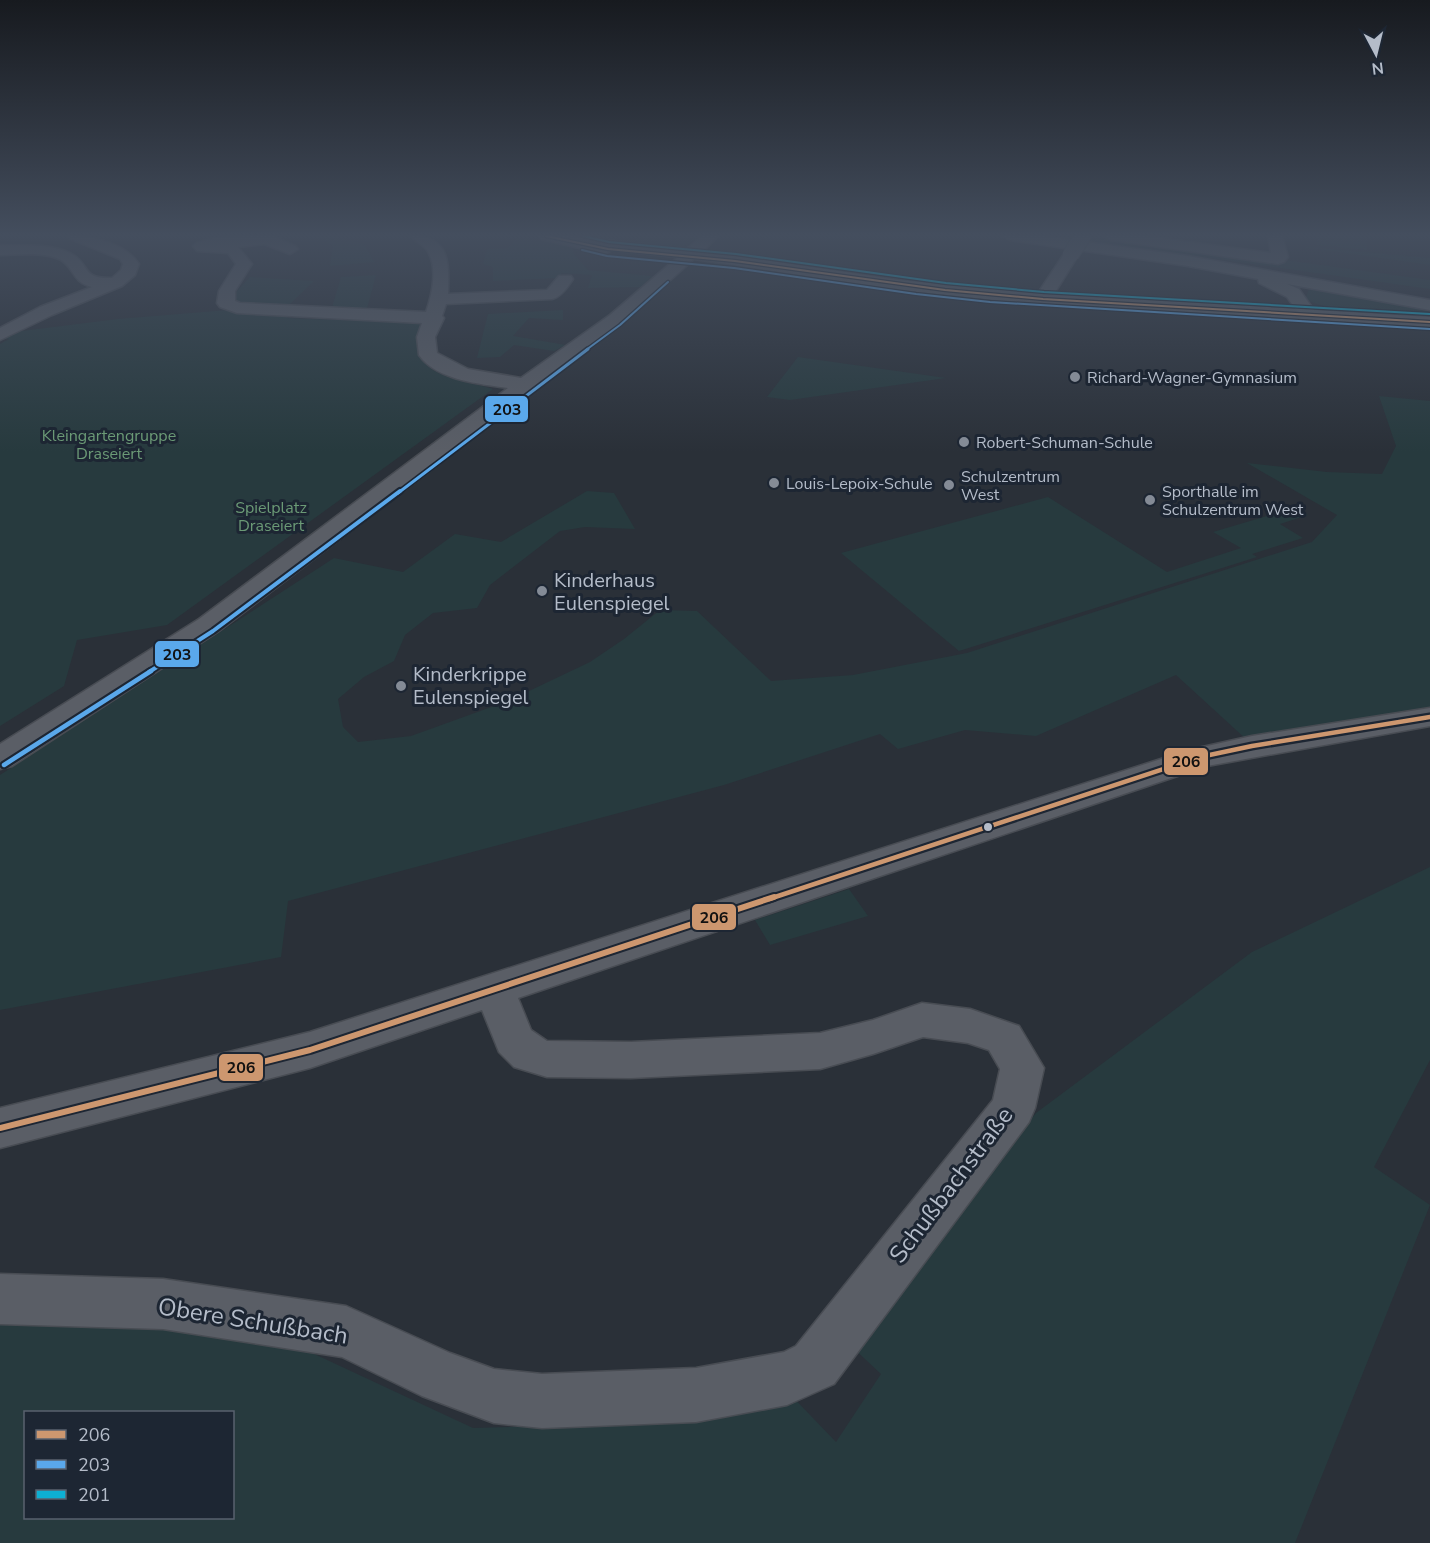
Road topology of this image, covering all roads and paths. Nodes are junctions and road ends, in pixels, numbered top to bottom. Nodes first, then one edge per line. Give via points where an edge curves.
1 (54, 308) edge
2 (237, 308) edge
3 (438, 308) edge
4 (628, 308) edge
5 (1212, 308) edge
6 (1303, 308) edge
7 (1306, 313) junction
8 (435, 318) junction
9 (1430, 322) edge
10 (0, 335) edge
11 (525, 385) junction
12 (1430, 717) edge
13 (0, 759) edge
14 (484, 994) junction
15 (0, 1128) edge
16 (0, 1299) edge
17 (494, 1396) joint

1 - 10 street
2 - 8 street
3 - 8 street
4 - 11 street
5 - 7 street
6 - 7 main road
7 - 9 street
8 - 11 street via 426,337 428,355 437,363 488,379
11 - 13 street via 209,625
12 - 14 street via 1200,758
14 - 15 street via 310,1050
14 - 17 street, Schußbachstraße via 514,1040 529,1054 547,1059 653,1059 820,1051 922,1020 970,1026 1004,1038 1022,1068 1013,1108 814,1365 787,1378 696,1395 542,1401
16 - 17 street, Obere Schußbach via 163,1304 346,1332 441,1377

